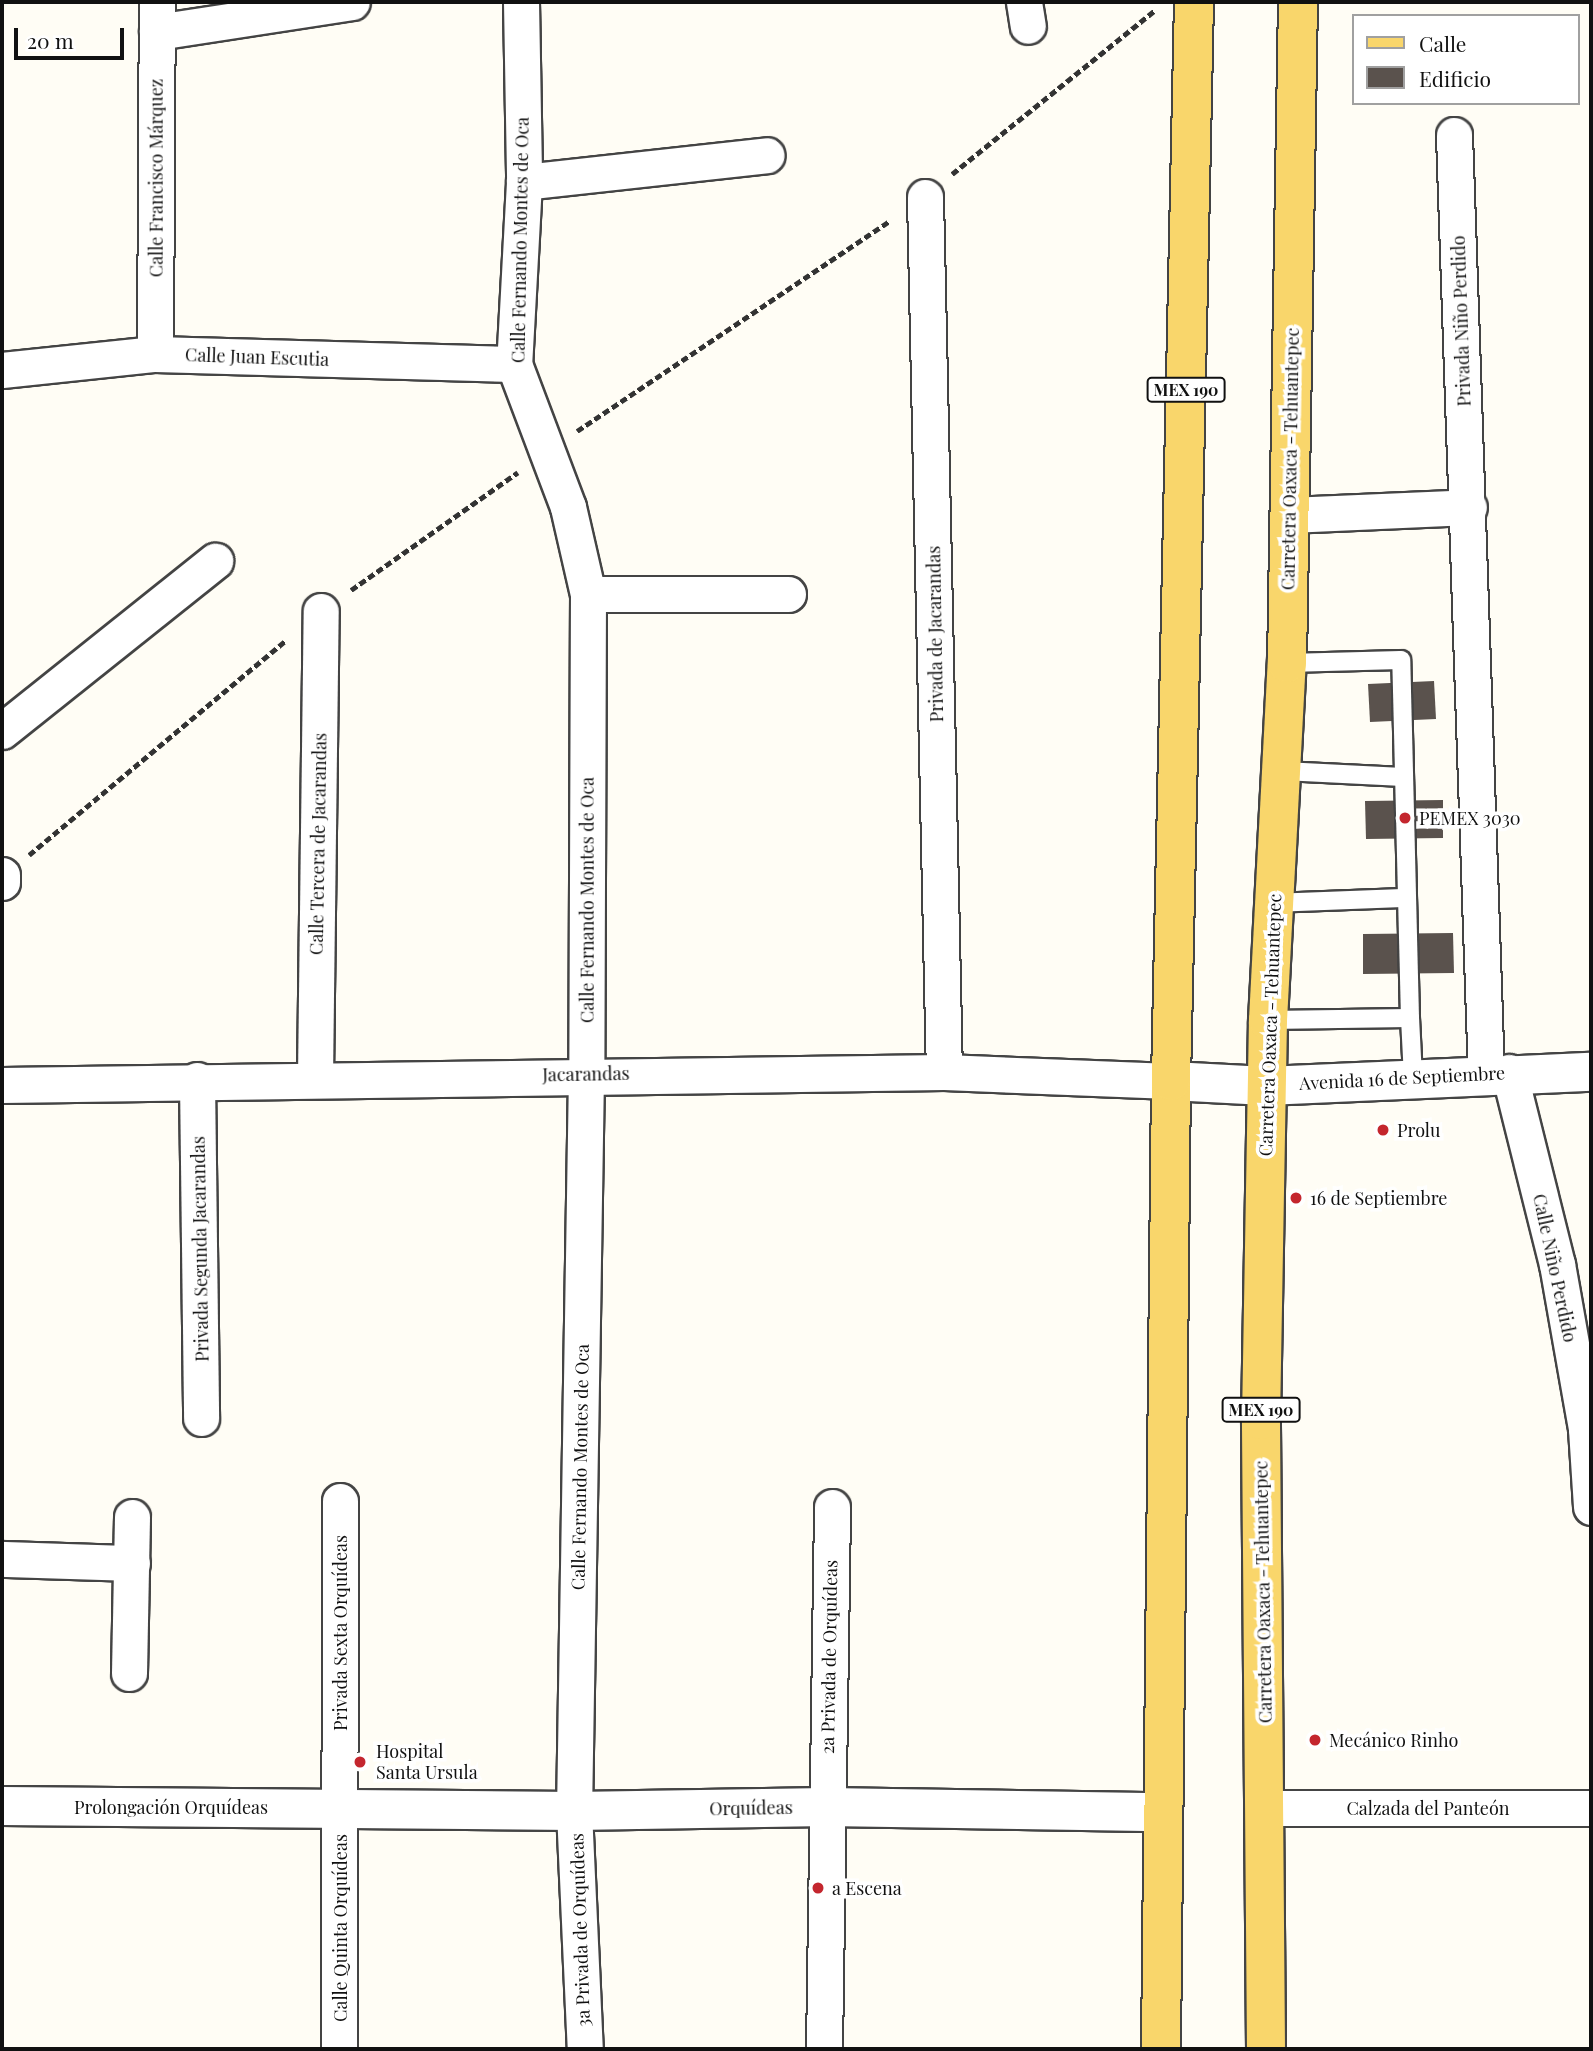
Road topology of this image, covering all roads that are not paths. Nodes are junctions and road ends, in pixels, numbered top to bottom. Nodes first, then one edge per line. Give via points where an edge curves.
1 (352, 2) edge
2 (521, 2) edge
3 (1194, 2) edge
4 (1302, 3) edge
5 (157, 17) edge
6 (1454, 135) dead end
7 (767, 155) dead end
8 (524, 182) junction
9 (925, 197) road end
10 (155, 354) junction
11 (514, 364) junction
12 (2, 370) edge
13 (1469, 507) junction
14 (1289, 516) junction
15 (215, 561) dead end
16 (588, 594) junction
17 (788, 594) dead end
18 (321, 611) road end
19 (1287, 663) junction
20 (2, 731) edge
21 (1282, 771) junction
22 (1404, 777) junction
23 (1407, 898) junction
24 (1274, 903) junction
25 (1410, 1018) junction
26 (1268, 1020) junction
27 (944, 1072) junction
28 (1591, 1072) edge
29 (1497, 1073) junction
30 (586, 1074) junction
31 (315, 1077) junction
32 (1413, 1077) junction
33 (197, 1080) junction
34 (1171, 1081) junction
35 (2, 1085) edge
36 (1266, 1086) junction
37 (201, 1418) dead end
38 (1589, 1429) edge
39 (340, 1501) dead end
40 (832, 1507) dead end
41 (1591, 1507) edge
42 (132, 1517) dead end
43 (2, 1559) edge
44 (132, 1563) junction
45 (129, 1673) dead end
46 (2, 1806) edge
47 (827, 1807) junction
48 (340, 1808) junction
49 (1266, 1808) junction
50 (1591, 1808) edge
51 (575, 1811) junction
52 (1162, 1812) junction
53 (339, 2049) edge
54 (585, 2049) edge
55 (824, 2049) edge
56 (1161, 2049) edge
57 (1266, 2049) edge

1 - 5 street
2 - 8 street, Calle Fernando Montes de Oca
3 - 34 main road, MEX 190
4 - 14 main road, Carretera Oaxaca - Tehuantepec / MEX 190
5 - 10 street, Calle Francisco Márquez
6 - 13 street, Privada Niño Perdido
7 - 8 street
8 - 11 street, Calle Fernando Montes de Oca
9 - 27 street, Privada de Jacarandas
10 - 11 street, Calle Juan Escutia
10 - 12 street, Calle Juan Escutia
11 - 16 street, Calle Fernando Montes de Oca via 568,507
13 - 14 street
13 - 29 street, Privada Niño Perdido
14 - 19 main road, Carretera Oaxaca - Tehuantepec / MEX 190
15 - 20 street
16 - 17 street
16 - 30 street, Calle Fernando Montes de Oca
18 - 31 street, Calle Tercera de Jacarandas
19 - 21 main road, Carretera Oaxaca - Tehuantepec / MEX 190
19 - 22 lane via 1401,660
21 - 22 lane
21 - 24 main road, Carretera Oaxaca - Tehuantepec / MEX 190
22 - 23 lane
23 - 24 lane
23 - 25 lane
24 - 26 main road, Carretera Oaxaca - Tehuantepec / MEX 190
25 - 26 lane
25 - 32 lane
26 - 36 main road, Carretera Oaxaca - Tehuantepec / MEX 190
27 - 30 street, Jacarandas
27 - 34 street, Jacarandas
28 - 29 street, Avenida 16 de Septiembre
29 - 32 street, Avenida 16 de Septiembre
29 - 38 street, Calle Niño Perdido via 1558,1264
30 - 31 street, Jacarandas
30 - 51 street, Calle Fernando Montes de Oca
31 - 33 street, Jacarandas
32 - 36 street, Avenida 16 de Septiembre
33 - 35 street, Jacarandas
33 - 37 street, Privada Segunda Jacarandas
34 - 36 street, Avenida 16 de Septiembre
34 - 52 main road, MEX 190
36 - 49 main road, Carretera Oaxaca - Tehuantepec / MEX 190 via 1261,1420
38 - 41 street, Calle Niño Perdido
39 - 48 street, Privada Sexta Orquídeas
40 - 47 street, 2a Privada de Orquídeas
42 - 44 street
43 - 44 street
44 - 45 street
46 - 48 street, Prolongación Orquídeas
47 - 51 street, Orquídeas
47 - 52 street, Orquídeas
47 - 55 street, 2a Privada de Orquídeas
48 - 51 street, Orquídeas
48 - 53 street, Calle Quinta Orquídeas
49 - 50 street, Calzada del Panteón
49 - 57 main road, Carretera Oaxaca - Tehuantepec / MEX 190
51 - 54 street, 3a Privada de Orquídeas
52 - 56 main road, MEX 190

